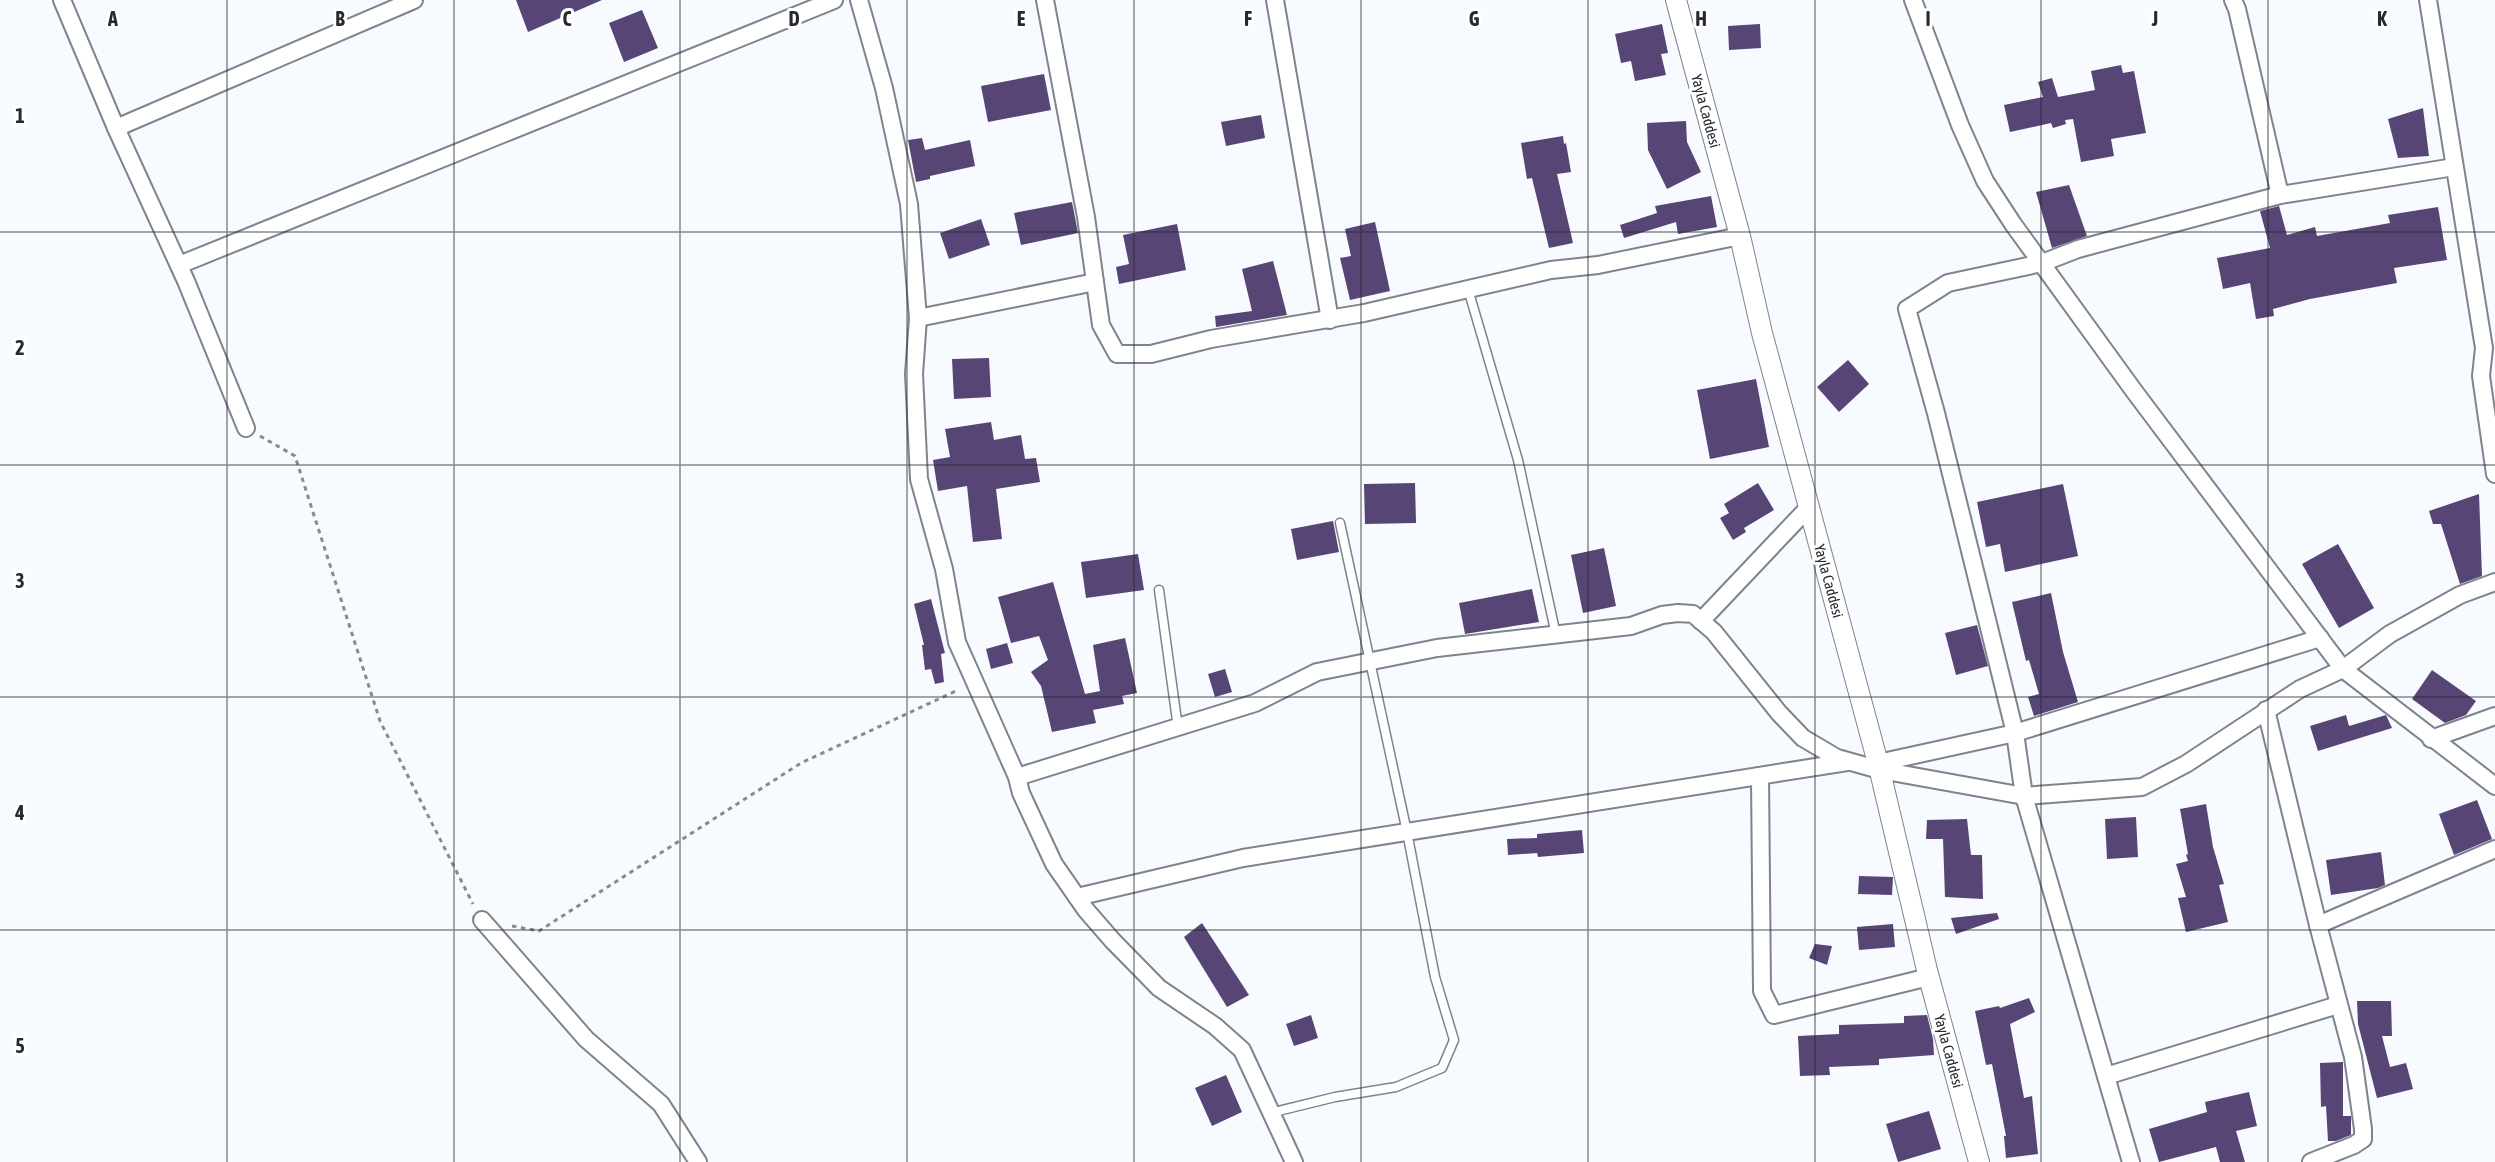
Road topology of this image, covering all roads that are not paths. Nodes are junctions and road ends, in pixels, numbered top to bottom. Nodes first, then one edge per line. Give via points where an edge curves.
1 (62, 0) edge
2 (414, 0) edge
3 (834, 0) edge
4 (859, 0) edge
5 (1045, 0) edge
6 (1275, 0) edge
7 (1676, 0) edge
8 (1913, 0) edge
9 (2232, 0) edge
10 (2428, 0) edge
11 (116, 128) junction
12 (2454, 166) junction
13 (2280, 195) junction
14 (1740, 236) junction
15 (2042, 262) junction
16 (179, 265) junction
17 (1095, 282) junction
18 (1468, 289) junction
19 (918, 318) junction
20 (1330, 320) junction
21 (2489, 349) edge
22 (246, 428) road end
23 (2495, 474) edge
24 (1809, 507) junction
25 (1340, 523) dead end
26 (2495, 582) edge
27 (1159, 590) dead end
28 (1701, 621) junction
29 (1556, 635) junction
30 (2320, 638) junction
31 (1371, 660) junction
32 (2343, 669) junction
33 (2266, 710) junction
34 (2495, 716) edge
35 (1178, 728) junction
36 (2015, 733) junction
37 (2431, 739) junction
38 (1848, 762) junction
39 (1879, 766) junction
40 (1760, 776) junction
41 (1017, 777) junction
42 (2495, 786) edge
43 (2024, 796) junction
44 (1407, 832) junction
45 (2495, 849) edge
46 (1077, 897) junction
47 (482, 920) road end
48 (2318, 925) junction
49 (1929, 976) junction
50 (2338, 1005) junction
51 (2106, 1076) junction
52 (1270, 1113) junction
53 (698, 1162) edge
54 (1294, 1162) edge
55 (1979, 1162) edge
56 (2130, 1162) edge
57 (2311, 1162) edge

1 - 11 street
2 - 11 street
3 - 16 street
4 - 19 street via 884,88 909,204
5 - 17 street
6 - 20 street
7 - 14 street, Yayla Caddesi
8 - 15 street via 1985,181
9 - 13 street
10 - 12 street
11 - 16 street
12 - 13 street
12 - 21 street
13 - 15 street
14 - 18 street
14 - 24 street, Yayla Caddesi
15 - 30 street
15 - 36 street via 1948,283 1907,309
16 - 22 street
17 - 19 street
17 - 20 street via 1101,326 1117,354 1151,354 1211,339
18 - 20 street
18 - 29 lane via 1518,460
19 - 41 street via 914,374 920,478 944,569 957,642
21 - 23 street via 2481,376
24 - 28 street
24 - 39 street, Yayla Caddesi
25 - 31 lane
26 - 32 street via 2460,595 2400,628
27 - 35 lane
28 - 29 street via 1693,614 1678,613 1630,626
28 - 38 street via 1803,738
29 - 31 street via 1437,648
30 - 32 street
30 - 36 street
31 - 35 street via 1317,672 1255,703
31 - 44 lane
32 - 33 street
32 - 37 street
33 - 43 street via 2186,764 2142,787
33 - 48 street
34 - 37 street
35 - 41 street
36 - 39 street
36 - 43 street
37 - 42 street
38 - 39 street
38 - 40 street
39 - 43 street
39 - 49 street, Yayla Caddesi
40 - 44 street
40 - 49 street via 1762,991 1774,1015
41 - 46 street via 1033,823
43 - 51 street
44 - 46 street via 1243,858
44 - 52 lane via 1435,977 1454,1040 1442,1068 1396,1088 1335,1097
45 - 48 street
46 - 52 street via 1159,988 1215,1026 1242,1050
47 - 53 street via 586,1039 661,1104
48 - 50 street
49 - 55 street, Yayla Caddesi
50 - 51 street
50 - 57 street via 2352,1057 2363,1139
51 - 56 street
52 - 54 street

